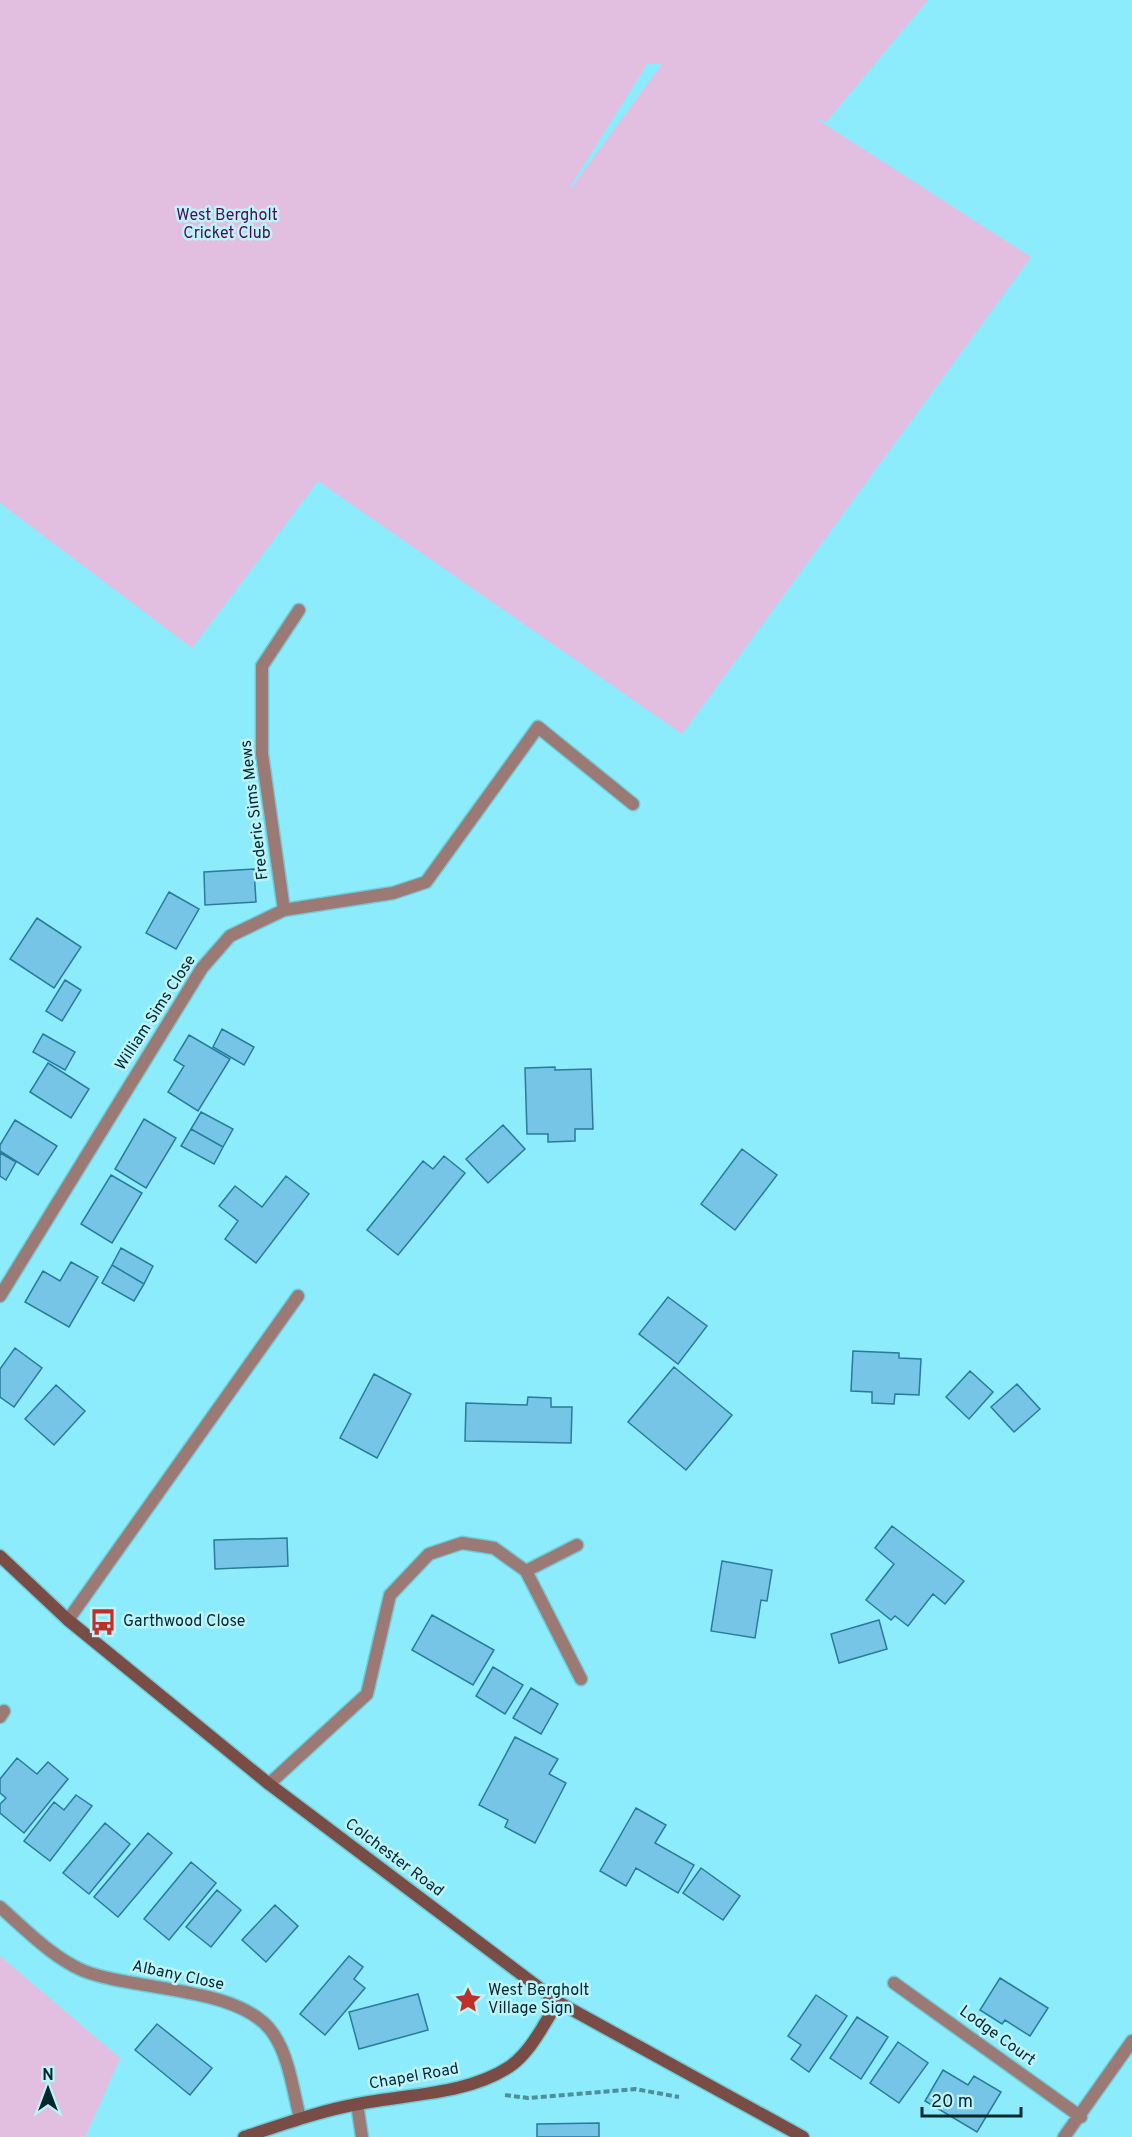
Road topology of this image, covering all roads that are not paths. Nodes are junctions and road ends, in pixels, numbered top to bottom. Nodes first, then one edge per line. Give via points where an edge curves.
1 (299, 610) dead end
2 (633, 804) dead end
3 (284, 910) junction
4 (0, 1296) edge
5 (298, 1296) dead end
6 (577, 1545) dead end
7 (0, 1556) edge
8 (526, 1571) junction
9 (68, 1620) junction
10 (581, 1679) dead end
11 (269, 1784) junction
12 (0, 1907) edge
13 (894, 1983) dead end
14 (558, 2002) junction
15 (1132, 2041) edge
16 (357, 2104) junction
17 (1081, 2117) junction
18 (300, 2118) junction
19 (244, 2137) edge
20 (362, 2137) edge
21 (803, 2137) edge
22 (1064, 2137) edge

1 - 3 street, Frederic Sims Mews via 262,666 262,754
2 - 3 street, William Sims Close via 538,727 426,882 393,892
3 - 4 street, William Sims Close via 230,936 202,968
5 - 9 street
6 - 8 street
7 - 9 main road, Colchester Road
8 - 10 street
8 - 11 street via 494,1548 462,1543 429,1554 390,1595 367,1694
9 - 11 main road, Colchester Road
11 - 14 main road, Colchester Road
12 - 18 street, Albany Close via 81,1970 246,2009 272,2032 281,2048
13 - 17 street, Lodge Court
14 - 16 main road, Chapel Road via 526,2053 508,2068 454,2088
14 - 21 main road, Colchester Road
15 - 17 street
16 - 18 main road, Chapel Road
16 - 20 street
17 - 22 street
18 - 19 main road, Chapel Road

